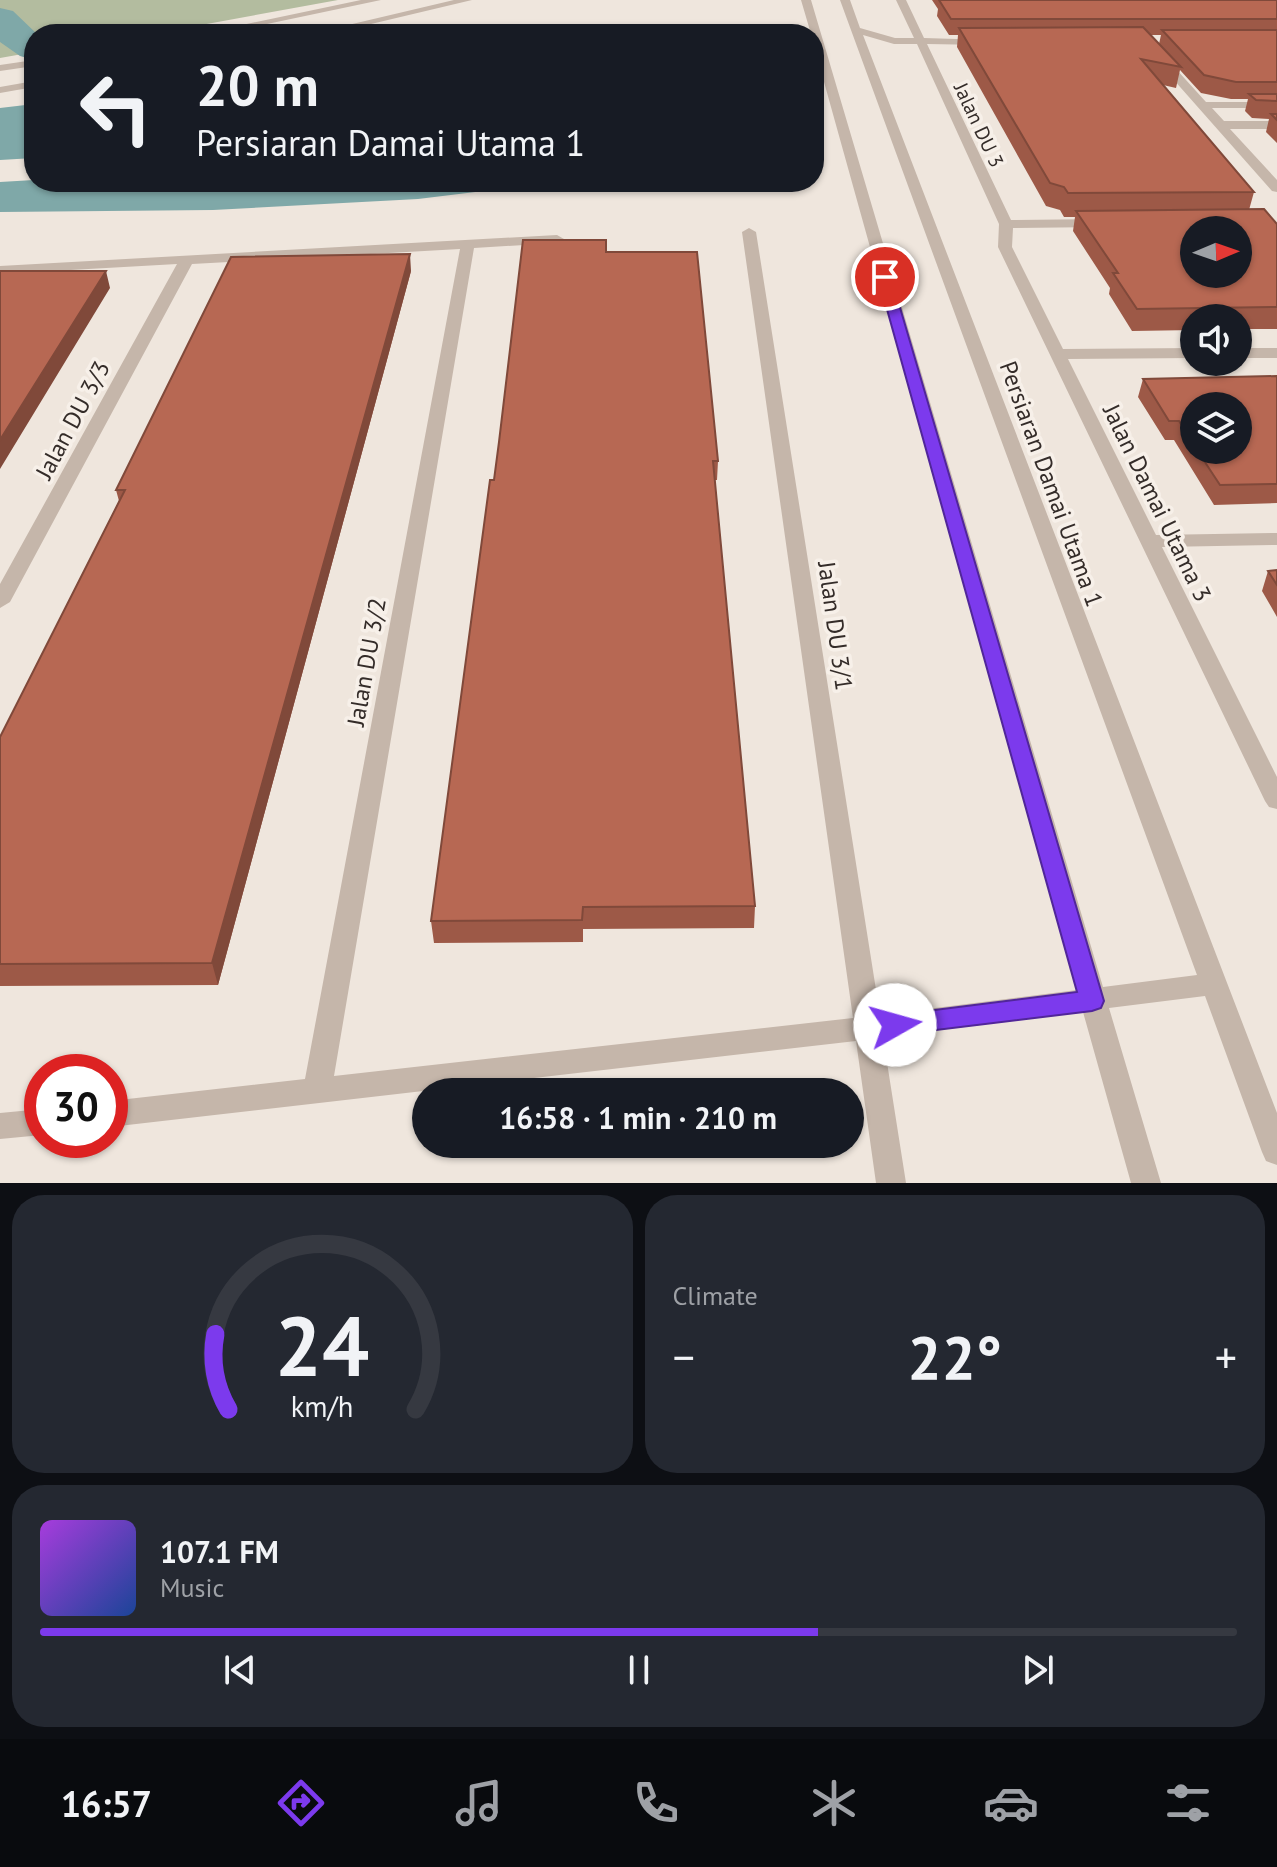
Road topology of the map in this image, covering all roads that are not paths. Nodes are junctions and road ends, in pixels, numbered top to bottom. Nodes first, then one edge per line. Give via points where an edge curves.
1 (376, 0) edge
2 (467, 0) edge
3 (806, 0) edge
4 (845, 0) edge
5 (901, 0) edge
6 (255, 24) edge
7 (360, 24) edge
8 (813, 24) edge
9 (857, 30) junction
10 (919, 42) junction
11 (995, 42) edge
12 (1154, 52) edge
13 (867, 58) junction
14 (824, 63) edge
15 (24, 64) edge
16 (0, 68) edge
17 (24, 86) edge
18 (0, 90) edge
19 (1203, 105) junction
20 (1277, 105) edge
21 (1221, 125) junction
22 (1277, 125) edge
23 (1277, 188) edge
24 (1113, 223) edge
25 (1006, 224) junction
26 (749, 232) dead end
27 (557, 239) edge
28 (468, 243) junction
29 (187, 260) junction
30 (0, 270) edge
31 (1180, 353) edge
32 (1252, 353) edge
33 (1277, 353) edge
34 (1057, 354) junction
35 (1277, 539) edge
36 (1150, 541) junction
37 (0, 602) edge
38 (1277, 801) edge
39 (1212, 984) junction
40 (1092, 1001) junction
41 (867, 1028) junction
42 (317, 1091) junction
43 (128, 1112) edge
44 (24, 1124) edge
45 (0, 1126) edge
46 (1277, 1152) edge
47 (891, 1183) edge
48 (1146, 1183) edge

1 - 6 street
2 - 7 street
3 - 8 street
4 - 9 street, Persiaran Damai Utama 1
5 - 10 street, Jalan DU 3
9 - 10 street
9 - 13 street, Persiaran Damai Utama 1
10 - 11 street
10 - 13 street via 885,47
10 - 25 street, Jalan DU 3
12 - 19 street
13 - 39 street, Persiaran Damai Utama 1
14 - 40 street
15 - 16 street
17 - 18 street
19 - 20 street
19 - 21 street
21 - 22 street
21 - 23 street
24 - 25 street
25 - 34 street, Jalan Damai Utama 3 via 1005,247
26 - 41 street, Jalan DU 3/1
27 - 28 street
28 - 29 street
28 - 42 street, Jalan DU 3/2
29 - 30 street
29 - 37 street, Jalan DU 3/3
31 - 34 street
32 - 33 street
34 - 36 street, Jalan Damai Utama 3
35 - 36 street
36 - 38 street, Jalan Damai Utama 3
39 - 40 street
39 - 46 street, Persiaran Damai Utama 1
40 - 41 street
40 - 48 street
41 - 42 street
41 - 47 street, Jalan DU 3/1
42 - 43 street
44 - 45 street

